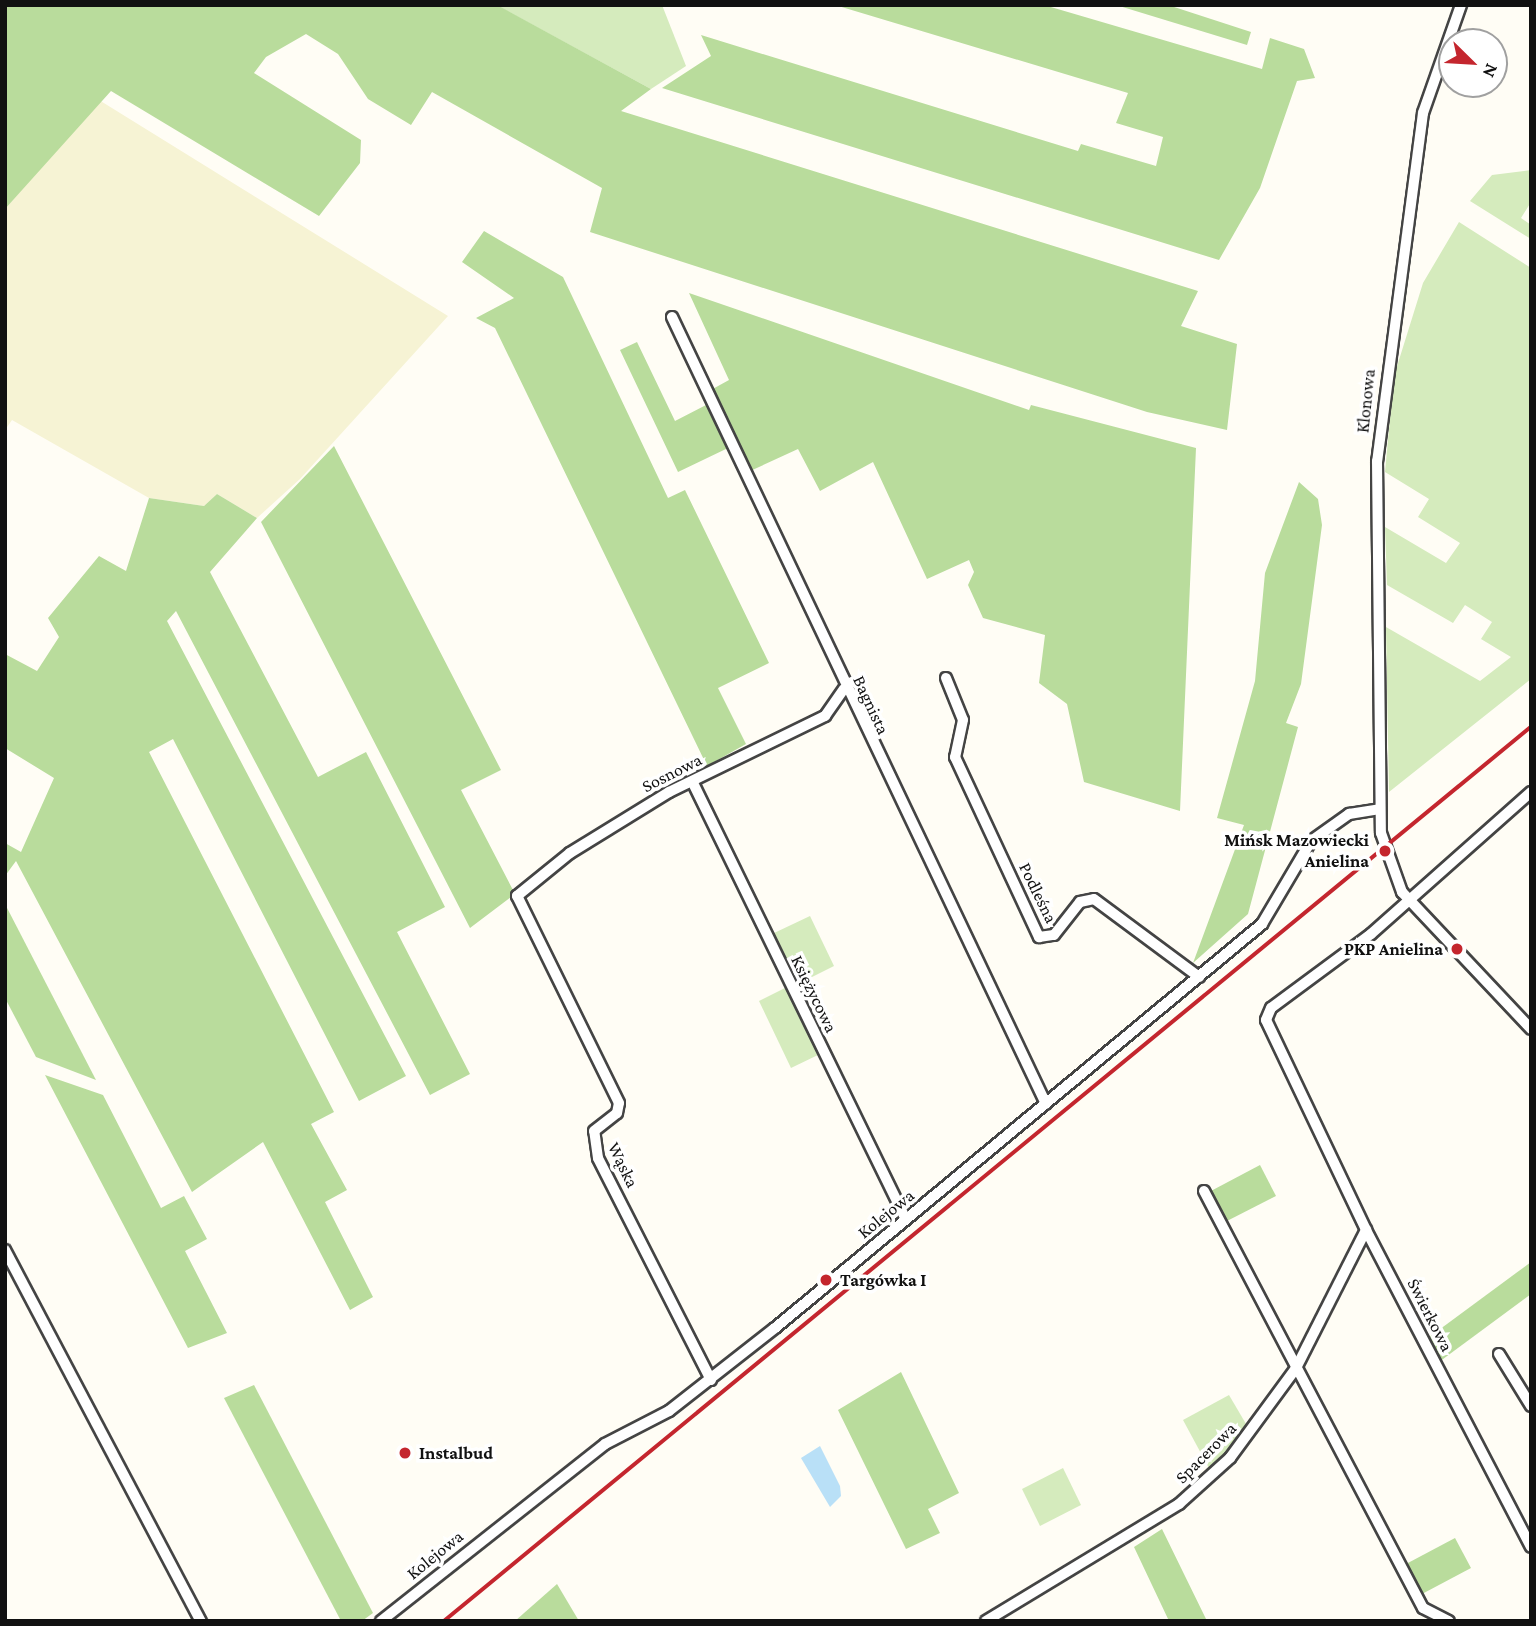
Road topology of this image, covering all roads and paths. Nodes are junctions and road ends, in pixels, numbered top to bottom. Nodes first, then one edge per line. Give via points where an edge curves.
1 (1461, 5) edge
2 (672, 317) dead end
3 (946, 678) dead end
4 (844, 689) junction
5 (693, 783) junction
6 (1531, 792) edge
7 (1380, 809) junction
8 (517, 896) joint
9 (1409, 900) junction
10 (1199, 977) junction
11 (1531, 1029) edge
12 (1046, 1104) junction
13 (1203, 1191) dead end
14 (906, 1219) junction
15 (1366, 1230) junction
16 (5, 1250) edge
17 (1499, 1354) dead end
18 (1296, 1368) junction
19 (711, 1380) junction
20 (1531, 1406) edge
21 (1531, 1548) edge
22 (201, 1621) edge
23 (381, 1621) edge
24 (986, 1621) edge
25 (1449, 1621) edge

1 - 7 street, Klonowa via 1423,113 1384,400 1377,494
2 - 4 street, Bagnista
3 - 10 street, Podleśna via 963,720 955,757 1039,937 1054,936 1087,899 1129,922
4 - 5 street, Sosnowa via 825,716
4 - 12 street, Bagnista
5 - 8 street, Sosnowa via 570,853
5 - 14 street, Księżycowa
6 - 9 street, Świerkowa
7 - 9 street, Klonowa via 1383,853
7 - 10 street, Kolejowa via 1349,814 1311,841 1271,914
8 - 19 street, Wąska via 619,1103 617,1113 594,1131 598,1158
9 - 11 street, Klonowa
9 - 15 street, Świerkowa via 1268,1013 1266,1026
10 - 12 street, Kolejowa
12 - 14 street, Kolejowa
13 - 18 street
14 - 19 street, Kolejowa
15 - 18 street, Spacerowa
15 - 21 street, Świerkowa
16 - 22 street
17 - 20 street
18 - 24 street, Spacerowa via 1247,1438 1178,1504
18 - 25 street via 1423,1608
19 - 23 street, Kolejowa via 605,1444

